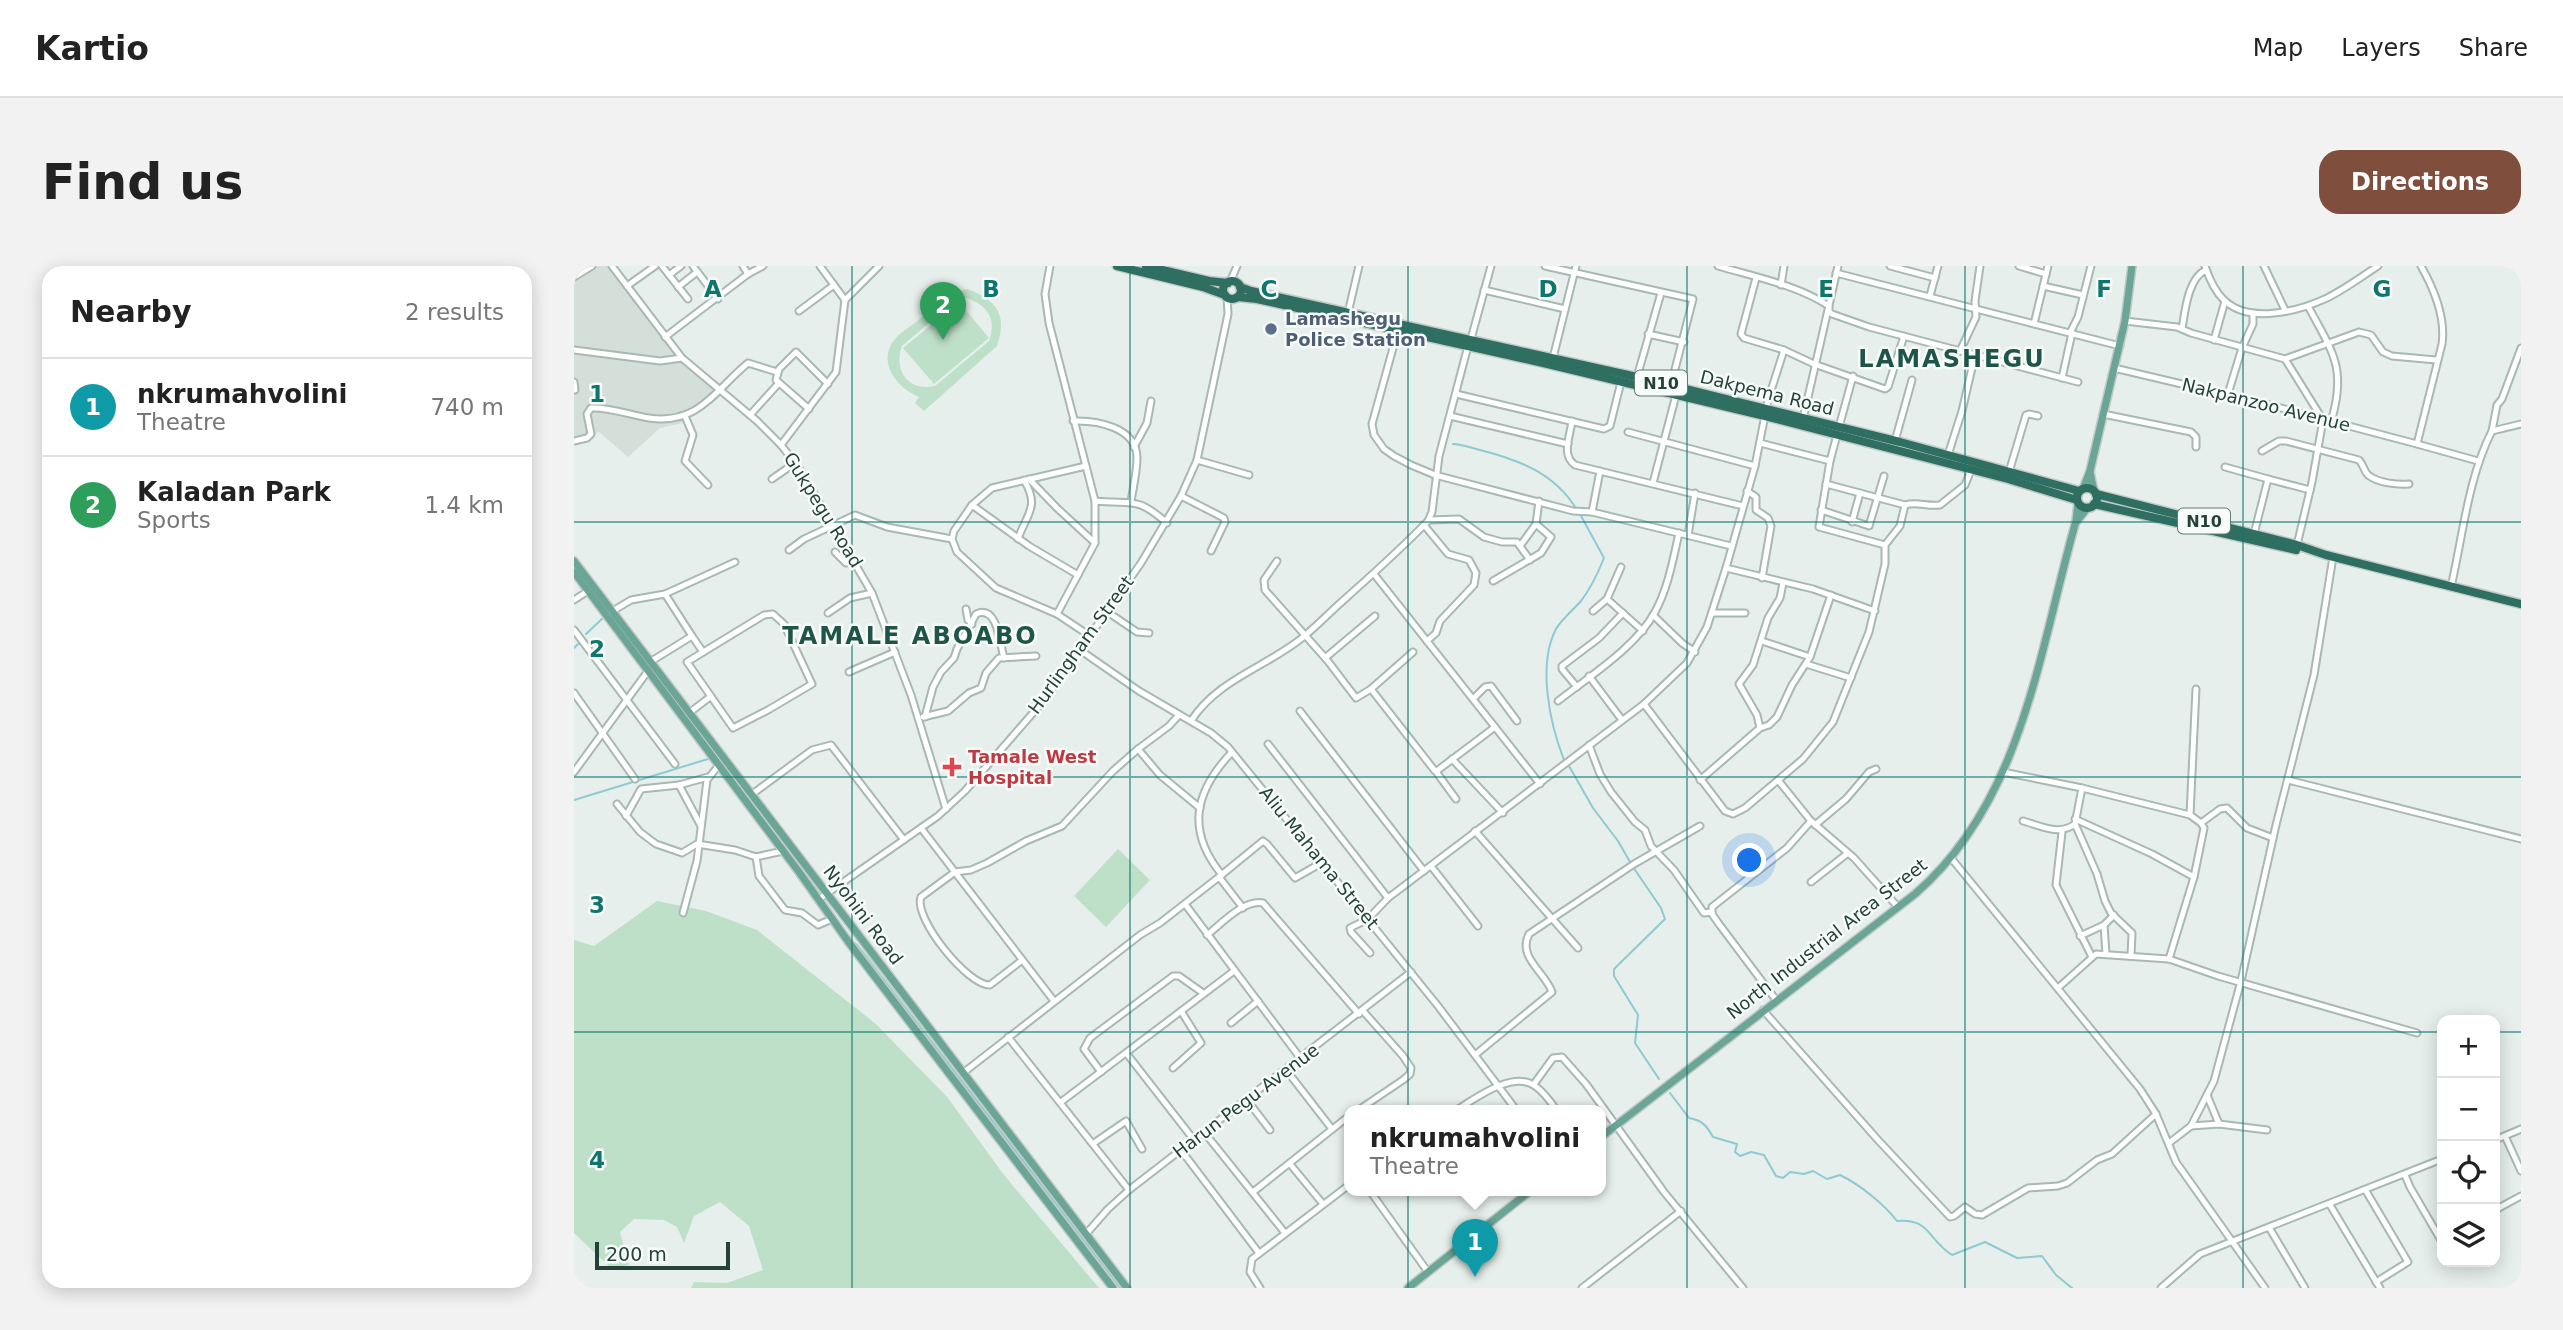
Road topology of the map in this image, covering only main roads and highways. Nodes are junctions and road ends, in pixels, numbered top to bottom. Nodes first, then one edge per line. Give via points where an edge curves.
1 (1117, 266) edge
2 (1146, 266) edge
3 (2132, 266) edge
4 (1234, 284) junction
5 (1231, 297) junction
6 (1470, 343) junction
7 (1765, 413) junction
8 (1838, 431) junction
9 (2090, 471) junction
10 (2095, 492) junction
11 (2079, 496) junction
12 (2091, 506) junction
13 (2076, 522) junction
14 (2226, 531) junction
15 (2312, 551) junction
16 (574, 561) edge
17 (574, 572) edge
18 (2521, 604) edge
19 (859, 937) junction
20 (850, 944) junction
21 (1606, 1133) edge
22 (1524, 1196) edge
23 (1113, 1288) edge
24 (1128, 1288) edge
25 (1408, 1288) edge

1 - 5 highway, Dakpema Road / N10
2 - 4 highway, Dakpema Road / N10
3 - 9 main road via 2120,346
4 - 5 highway via 1241,292
4 - 5 highway via 1223,290
4 - 6 highway, Dakpema Road / N10
5 - 6 highway, Dakpema Road / N10
6 - 7 highway, Dakpema Road / N10
6 - 7 highway, Dakpema Road / N10 via 1637,377
7 - 8 highway, Dakpema Road / N10
7 - 8 highway, Dakpema Road / N10
8 - 11 highway, Dakpema Road / N10
8 - 11 highway, Dakpema Road / N10 via 1948,455
9 - 10 main road
9 - 11 main road, North Industrial Area Street
10 - 11 highway, N10
10 - 12 highway
10 - 14 highway, N10
11 - 12 highway, N10
11 - 13 main road, North Industrial Area Street
12 - 13 main road, North Industrial Area Street
12 - 14 highway, N10
13 - 21 main road, North Industrial Area Street via 2023,718 2003,772 1951,858 1933,878
14 - 15 highway, N10
14 - 15 highway, N10
15 - 18 highway, N10
16 - 19 main road, Nyohini Road
17 - 20 main road, Nyohini Road
19 - 20 main road via 852,936
19 - 24 main road, Nyohini Road
20 - 23 main road, Nyohini Road
22 - 25 main road

